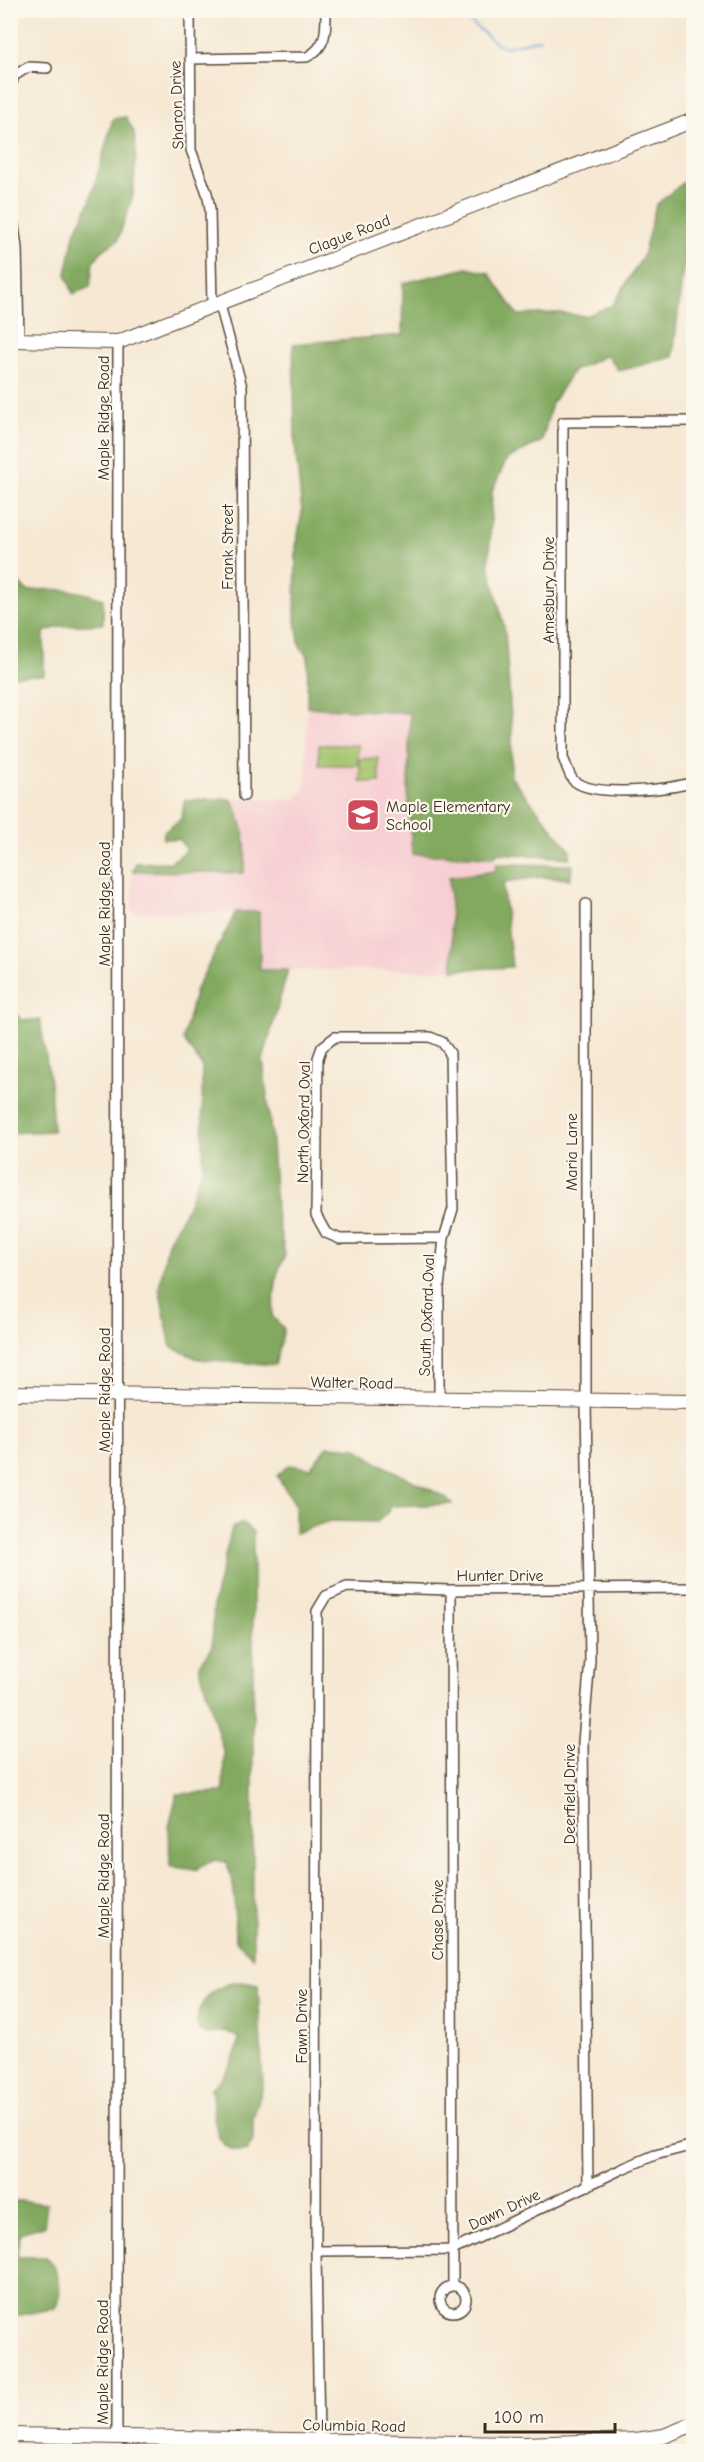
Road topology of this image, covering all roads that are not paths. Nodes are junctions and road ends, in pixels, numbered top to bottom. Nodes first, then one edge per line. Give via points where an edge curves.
1 (190, 10) edge
2 (326, 10) edge
3 (190, 59) junction
4 (47, 68) dead end
5 (10, 89) edge
6 (693, 120) edge
7 (10, 198) edge
8 (216, 303) junction
9 (15, 340) edge
10 (118, 342) junction
11 (693, 421) edge
12 (693, 782) edge
13 (244, 796) dead end
14 (586, 904) dead end
15 (336, 1037) joint
16 (444, 1238) junction
17 (10, 1394) edge
18 (119, 1395) junction
19 (439, 1400) junction
20 (586, 1401) junction
21 (693, 1402) edge
22 (693, 1588) edge
23 (588, 1589) junction
24 (451, 1590) junction
25 (317, 1611) joint
26 (693, 2145) edge
27 (588, 2186) junction
28 (453, 2250) junction
29 (316, 2251) junction
30 (453, 2286) dead end
31 (693, 2424) edge
32 (10, 2435) edge
33 (117, 2438) junction
34 (319, 2446) edge
35 (524, 2448) edge

1 - 3 street, Sharon Drive
2 - 3 street via 325,39 307,57
3 - 8 street, Sharon Drive via 191,150 210,209
4 - 5 street via 28,67 14,76
6 - 8 main road, Clague Road
7 - 9 street via 17,248
8 - 10 main road, Clague Road
8 - 13 street, Frank Street via 242,387
9 - 10 main road, Clague Road
10 - 18 street, Maple Ridge Road
11 - 12 street, Amesbury Drive via 563,422 563,758 573,779 591,790 675,788
14 - 20 street, Maria Lane
15 - 16 street, South Oxford Oval via 430,1037 442,1042 450,1053 453,1209
15 - 16 street, North Oxford Oval via 322,1047 318,1058 316,1215 326,1233 340,1239
16 - 19 street, South Oxford Oval via 439,1288
17 - 18 main road, Walter Road
18 - 19 main road, Walter Road
18 - 33 street, Maple Ridge Road
19 - 20 main road, Walter Road
20 - 21 main road, Walter Road
20 - 23 street, Deerfield Drive
22 - 23 street, Hunter Drive
23 - 24 street, Hunter Drive
23 - 27 street, Deerfield Drive via 590,1660 583,1742
24 - 25 street, Hunter Drive via 347,1587 326,1596
24 - 28 street, Chase Drive
25 - 29 street, Fawn Drive
26 - 27 street, Dawn Drive via 655,2155
27 - 28 street, Dawn Drive
28 - 29 street, Dawn Drive
28 - 30 street, Chase Drive
29 - 34 street, Fawn Drive
31 - 35 main road, Columbia Road via 664,2436 636,2440
32 - 33 main road, Columbia Road
33 - 34 main road, Columbia Road
34 - 35 main road, Columbia Road

